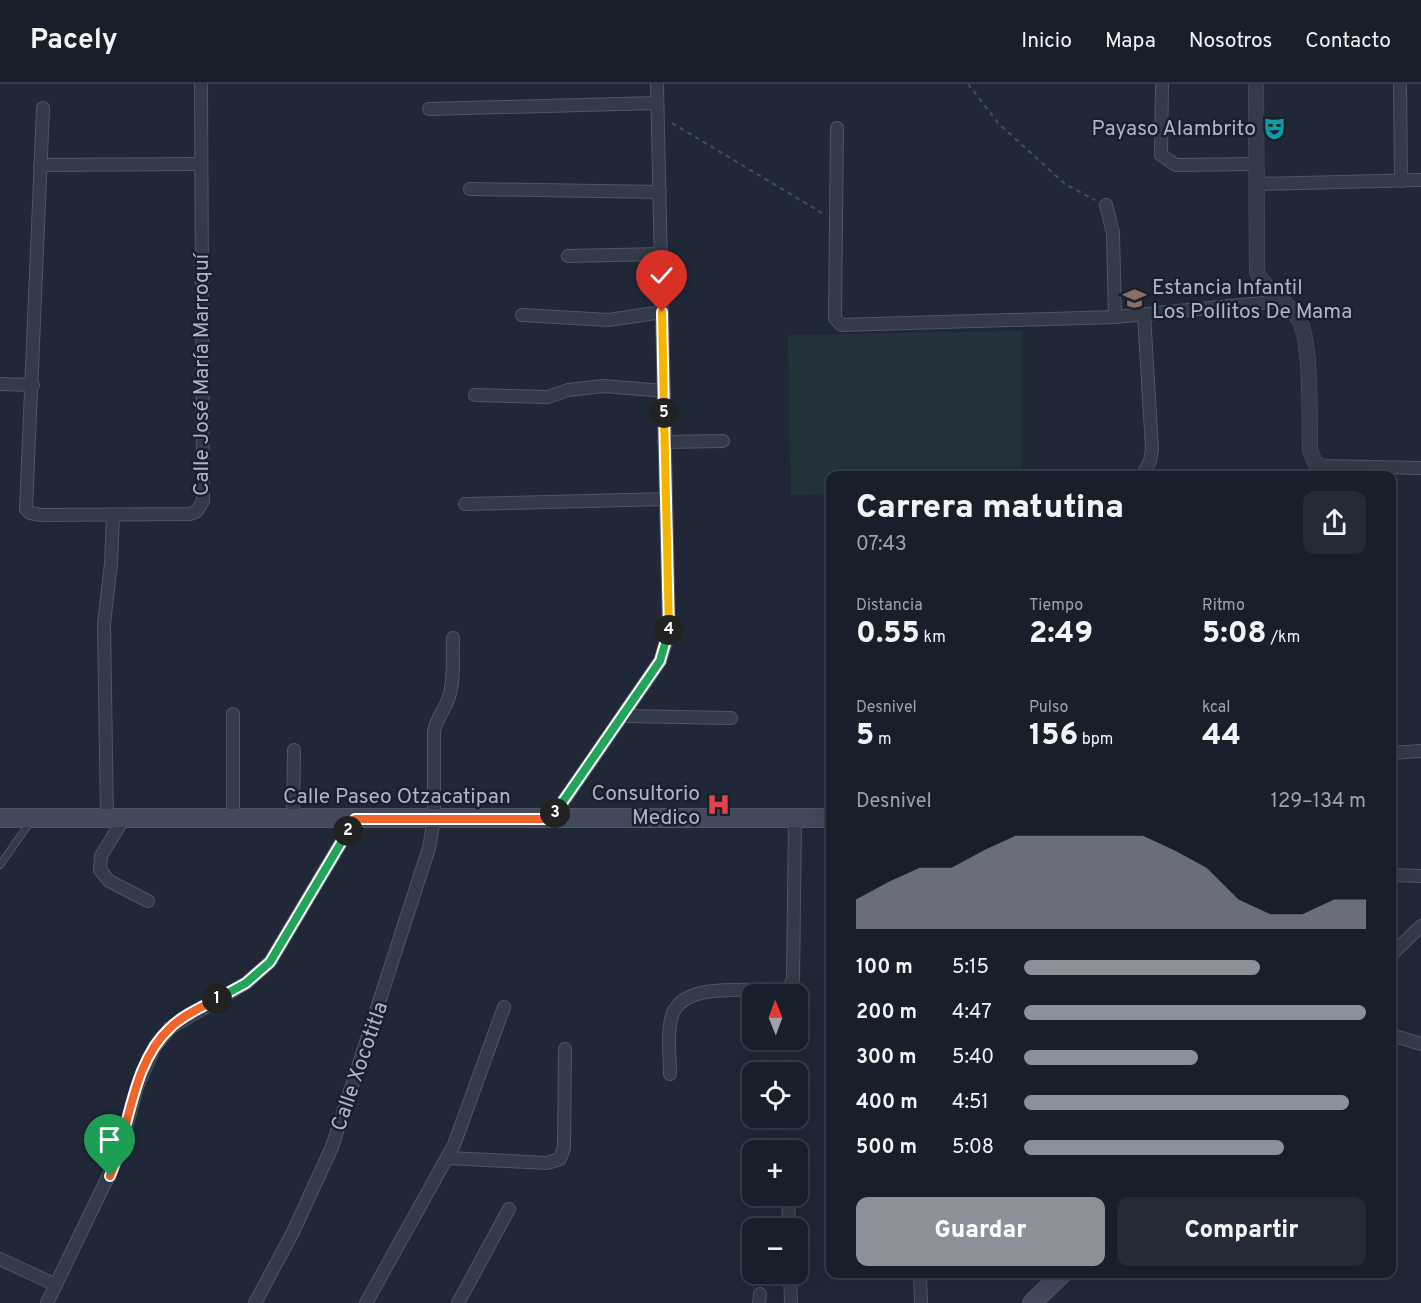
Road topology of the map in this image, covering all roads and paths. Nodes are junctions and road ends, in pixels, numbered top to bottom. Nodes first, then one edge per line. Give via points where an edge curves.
1 (201, 84) edge
2 (657, 84) edge
3 (968, 84) edge
4 (1162, 84) edge
5 (1256, 84) edge
6 (1400, 84) edge
7 (43, 108) dead end
8 (657, 108) junction
9 (429, 109) dead end
10 (837, 128) dead end
11 (201, 164) junction
12 (1256, 164) junction
13 (40, 165) junction
14 (1401, 180) junction
15 (1421, 180) edge
16 (1256, 184) junction
17 (470, 189) dead end
18 (660, 192) junction
19 (1106, 205) joint
20 (836, 222) junction
21 (661, 254) junction
22 (568, 256) dead end
23 (1282, 301) junction
24 (662, 312) junction
25 (1144, 314) junction
26 (522, 315) dead end
27 (1115, 317) junction
28 (0, 384) edge
29 (33, 385) junction
30 (664, 390) junction
31 (475, 394) dead end
32 (723, 441) dead end
33 (664, 442) junction
34 (1421, 468) edge
35 (1145, 471) edge
36 (1322, 471) edge
37 (666, 499) junction
38 (465, 504) dead end
39 (112, 515) junction
40 (453, 638) dead end
41 (232, 714) dead end
42 (624, 716) junction
43 (731, 718) dead end
44 (294, 750) dead end
45 (1421, 751) edge
46 (1396, 753) edge
47 (0, 818) edge
48 (33, 818) junction
49 (115, 818) junction
50 (434, 818) junction
51 (795, 818) junction
52 (826, 818) edge
53 (233, 819) junction
54 (293, 819) junction
55 (355, 819) junction
56 (551, 819) junction
57 (0, 865) edge
58 (1396, 875) edge
59 (1421, 876) edge
60 (148, 901) dead end
61 (1421, 926) edge
62 (1396, 950) edge
63 (504, 1006) dead end
64 (1396, 1036) edge
65 (1421, 1044) edge
66 (565, 1049) dead end
67 (670, 1074) dead end
68 (448, 1158) junction
69 (509, 1209) dead end
70 (0, 1259) edge
71 (920, 1278) edge
72 (1058, 1278) edge
73 (790, 1284) edge
74 (56, 1285) junction
75 (47, 1303) edge
76 (255, 1303) edge
77 (366, 1303) edge
78 (458, 1303) edge
79 (791, 1303) edge
80 (921, 1303) edge
81 (1032, 1303) edge

1 - 11 street, Calle José María Marroquí
2 - 8 street
3 - 19 path via 999,123 1065,183
4 - 12 street via 1160,151 1166,161 1176,165
5 - 12 street
6 - 14 street
7 - 13 street
8 - 9 street
8 - 18 street
8 - 20 path
10 - 20 street
11 - 13 street
11 - 39 street, Calle José María Marroquí via 204,501 190,514
12 - 16 street
13 - 29 street
14 - 15 street
14 - 16 street
16 - 23 street via 1257,272
17 - 18 street
18 - 21 street
19 - 27 street via 1113,233
20 - 27 street via 838,324
21 - 22 street
21 - 24 street
23 - 25 street
23 - 36 street via 1305,333 1310,450
24 - 26 street via 609,320
24 - 30 street
25 - 27 street
25 - 35 street via 1152,449
28 - 29 street
29 - 39 street, Calle José María Marroquí via 26,509 42,515
30 - 31 street via 604,386 577,388 548,397
30 - 33 street
32 - 33 street
33 - 37 street
34 - 36 street
37 - 38 street
37 - 42 street via 669,633 660,661
39 - 49 street via 104,624
40 - 50 street, Calle Xocotitla via 451,692 434,732
41 - 53 street
42 - 43 street
42 - 56 street
44 - 54 street
45 - 46 street
47 - 48 main road, Calle Paseo Otzacatipan
48 - 49 main road, Calle Paseo Otzacatipan
48 - 57 lane
49 - 53 main road, Calle Paseo Otzacatipan
49 - 60 street via 100,870 109,881
50 - 55 main road, Calle Paseo Otzacatipan
50 - 56 main road, Calle Paseo Otzacatipan
50 - 76 street, Calle Xocotitla via 399,948 332,1147
51 - 52 main road, Calle Paseo Otzacatipan
51 - 56 main road, Calle Paseo Otzacatipan
51 - 67 street via 793,980 788,989 705,992 686,997 671,1018
53 - 54 main road, Calle Paseo Otzacatipan
54 - 55 main road, Calle Paseo Otzacatipan
55 - 74 street via 270,962 246,983 170,1028 155,1046 137,1087 119,1154
58 - 59 street
61 - 62 street
63 - 68 street
64 - 65 street
66 - 68 street via 564,1148 560,1159 548,1163
68 - 77 street
69 - 78 street
70 - 74 street
71 - 80 street
72 - 81 main road
73 - 79 street
74 - 75 street

